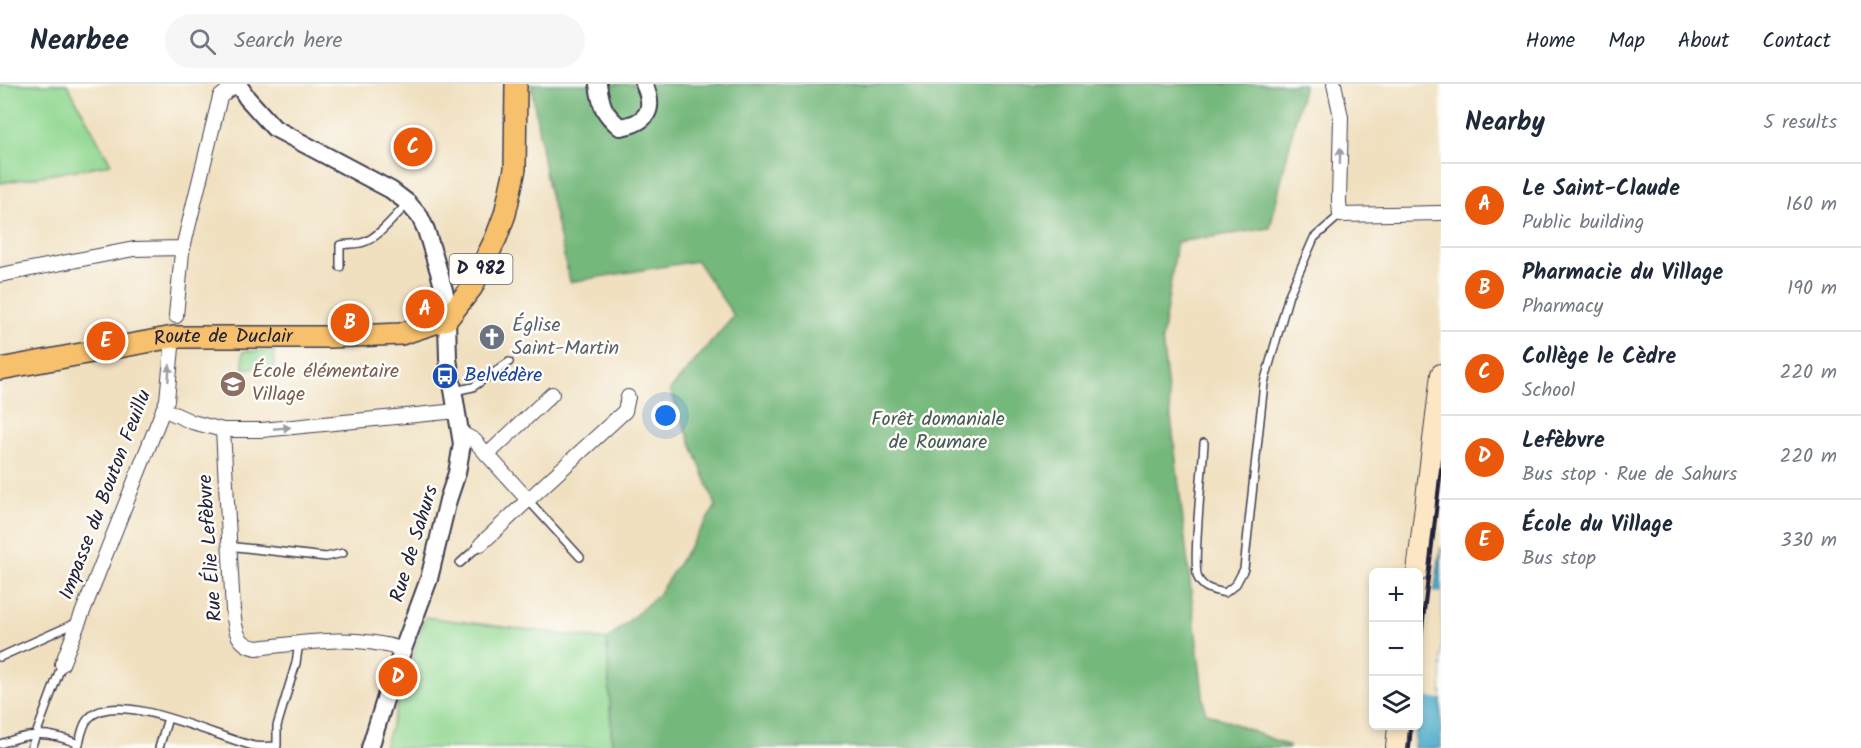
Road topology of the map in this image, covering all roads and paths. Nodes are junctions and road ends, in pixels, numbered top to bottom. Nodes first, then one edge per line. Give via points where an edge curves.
1 (237, 84) edge
2 (516, 84) edge
3 (598, 84) edge
4 (644, 84) edge
5 (1334, 84) edge
6 (408, 203) junction
7 (1441, 213) edge
8 (1340, 215) junction
9 (183, 248) junction
10 (340, 267) dead end
11 (0, 275) edge
12 (447, 319) junction
13 (174, 326) junction
14 (509, 362) dead end
15 (0, 369) edge
16 (1441, 374) edge
17 (454, 391) junction
18 (552, 394) dead end
19 (628, 397) dead end
20 (163, 409) junction
21 (457, 411) junction
22 (223, 430) junction
23 (461, 433) junction
24 (1204, 443) dead end
25 (487, 455) junction
26 (528, 500) junction
27 (481, 544) joint
28 (228, 546) junction
29 (343, 554) dead end
30 (580, 557) dead end
31 (460, 563) dead end
32 (1418, 568) edge
33 (78, 622) junction
34 (298, 643) junction
35 (402, 649) junction
36 (0, 657) edge
37 (62, 664) joint
38 (168, 718) junction
39 (1398, 730) edge
40 (36, 734) junction
41 (0, 744) edge
42 (78, 746) edge
43 (277, 747) edge
44 (31, 748) edge
45 (159, 748) edge
46 (370, 748) edge
47 (1396, 748) edge

1 - 6 street via 274,128 391,190
1 - 9 street, Impasse du Bouton Feuillu via 220,97
2 - 12 main road, D 982 via 515,170 505,214 472,287
3 - 4 street via 606,116 620,127 647,115 651,99
8 -> 5 street via 1341,117
6 - 10 lane via 370,240 340,245
6 - 12 street, Rue de Sahurs via 426,230 445,294
7 - 8 street
8 - 24 lane via 1314,238 1289,295 1264,383 1244,569 1236,584 1225,593 1207,589 1197,577
9 - 11 street via 134,249
9 - 13 street, Impasse du Bouton Feuillu
12 - 13 main road, Route de Duclair via 401,334 329,337
12 - 17 street, Rue de Sahurs
13 - 15 main road, Route de Duclair
20 -> 13 street, Impasse du Bouton Feuillu
14 - 17 lane via 473,387
16 - 32 main road
17 - 21 street, Rue de Sahurs
18 - 25 street
19 - 26 street via 625,411
20 - 22 street
20 - 33 street, Impasse du Bouton Feuillu
22 -> 21 street via 262,430
21 - 23 street, Rue de Sahurs
22 - 28 street, Rue Élie Lefèbvre
23 - 25 street via 474,440
23 - 35 street, Rue de Sahurs via 461,454 429,579
25 - 26 street
26 - 27 street
26 - 30 lane
27 - 31 lane
28 - 29 lane via 326,557
28 - 34 street, Rue Élie Lefèbvre via 232,610 241,640 257,648
33 - 36 lane
33 - 37 street, Impasse du Bouton Feuillu
34 - 35 street, Rue Élie Lefèbvre via 380,642
34 - 43 lane via 277,726
35 - 46 street, Rue de Sahurs
37 - 40 lane
38 - 42 lane via 138,709 110,708 86,720
38 - 43 lane via 256,746
38 - 45 lane
39 - 47 main road
40 - 41 lane
40 - 42 lane via 56,735
40 - 44 lane

